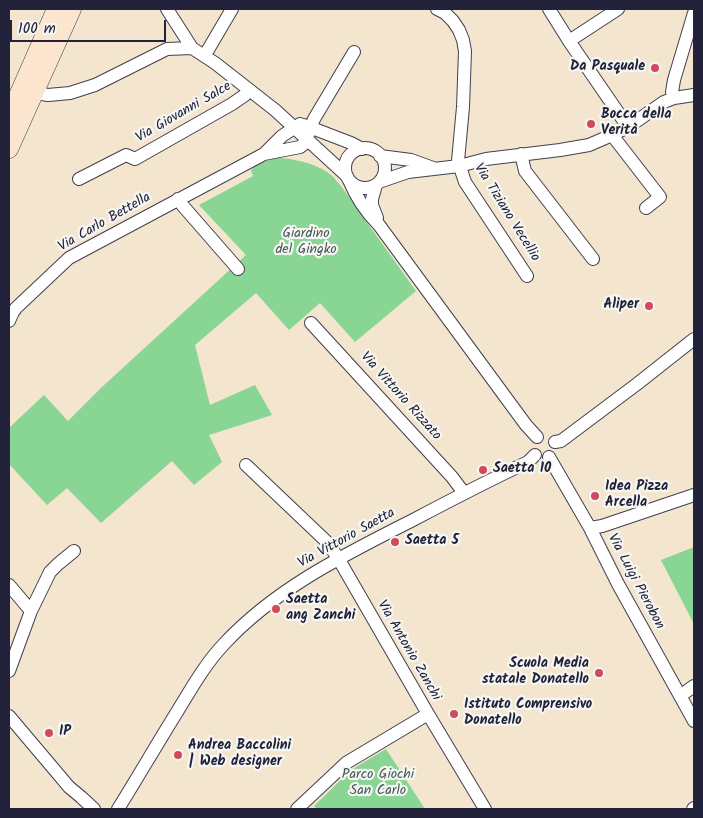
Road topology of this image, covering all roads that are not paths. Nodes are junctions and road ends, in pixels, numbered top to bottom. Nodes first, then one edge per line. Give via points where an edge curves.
1 (56, 9) edge
2 (72, 9) edge
3 (167, 9) edge
4 (232, 9) edge
5 (437, 9) edge
6 (549, 9) edge
7 (618, 9) edge
8 (694, 13) edge
9 (569, 41) junction
10 (192, 48) junction
11 (354, 52) dead end
12 (205, 55) junction
13 (248, 90) junction
14 (35, 91) junction
15 (694, 95) edge
16 (674, 98) junction
17 (9, 116) edge
18 (628, 127) junction
19 (303, 129) junction
20 (612, 135) junction
21 (9, 149) edge
22 (362, 149) junction
23 (264, 154) junction
24 (520, 154) junction
25 (380, 156) junction
26 (459, 166) junction
27 (435, 169) junction
28 (348, 178) junction
29 (79, 179) dead end
30 (377, 183) junction
31 (178, 199) junction
32 (646, 208) dead end
33 (380, 225) junction
34 (593, 259) dead end
35 (238, 269) dead end
36 (527, 276) dead end
37 (9, 321) edge
38 (311, 323) dead end
39 (694, 339) edge
40 (537, 437) junction
41 (555, 442) junction
42 (535, 455) junction
43 (550, 457) junction
44 (246, 465) dead end
45 (464, 494) junction
46 (694, 495) edge
47 (590, 528) junction
48 (74, 551) dead end
49 (338, 558) junction
50 (9, 585) edge
51 (32, 611) junction
52 (9, 671) edge
53 (694, 686) edge
54 (680, 696) junction
55 (428, 714) junction
56 (9, 716) edge
57 (694, 721) edge
58 (69, 787) junction
59 (82, 809) edge
60 (94, 809) edge
61 (118, 809) edge
62 (297, 809) edge
63 (485, 809) edge

1 - 17 main road
2 - 14 main road
3 - 10 street
4 - 12 street
5 - 26 street via 453,20 465,51
6 - 9 street
7 - 9 street
8 - 16 street via 674,80
9 - 18 street
10 - 12 street
10 - 14 street via 167,50 95,85 70,93 48,95
11 - 19 street via 314,119
12 - 13 street
13 - 19 street
13 - 29 street, Via Giovanni Salce via 232,104 135,159 126,156
14 - 21 main road
15 - 16 street, Via Tiziano Vecellio
16 - 18 street, Via Tiziano Vecellio
18 - 20 street, Via Tiziano Vecellio
19 - 22 street
19 - 23 street, Via Carlo Bettella via 282,136
19 - 23 street, Via Carlo Bettella via 305,143 300,147
19 - 28 street
20 - 24 street, Via Tiziano Vecellio via 589,145
20 - 32 street via 660,197
22 - 25 street
22 - 28 street via 349,156 345,166
23 - 31 street, Via Carlo Bettella
24 - 26 street, Via Tiziano Vecellio
24 - 34 street via 525,171
25 - 27 street, Via Tiziano Vecellio via 411,160
25 - 30 street via 384,171
26 - 27 street, Via Tiziano Vecellio
26 - 36 street, Via Tiziano Vecellio via 465,182
27 - 30 street, Via Tiziano Vecellio via 408,172
28 - 30 street via 360,187 368,188
28 - 33 street via 354,193
30 - 33 street via 372,205
31 - 35 street
31 - 37 street, Via Carlo Bettella via 69,258 16,308
33 - 40 street
38 - 45 street, Via Vittorio Rizzato
39 - 41 street via 597,414
40 - 41 street via 545,434
40 - 42 street via 532,445
41 - 43 street via 555,452
42 - 43 street
42 - 45 street, Via Vittorio Saetta via 528,462
43 - 47 street, Via Luigi Pierobon
44 - 49 street, Via Antonio Zanchi via 327,542
45 - 49 street, Via Vittorio Saetta
46 - 47 street
47 - 54 street, Via Luigi Pierobon
48 - 51 street via 50,572
49 - 55 street, Via Antonio Zanchi
49 - 61 street, Via Vittorio Saetta via 257,613 210,660
50 - 51 street
51 - 52 street
53 - 54 street
54 - 57 street, Via Luigi Pierobon
55 - 62 street via 346,763
55 - 63 street, Via Antonio Zanchi
56 - 58 street
58 - 59 street
58 - 60 street

